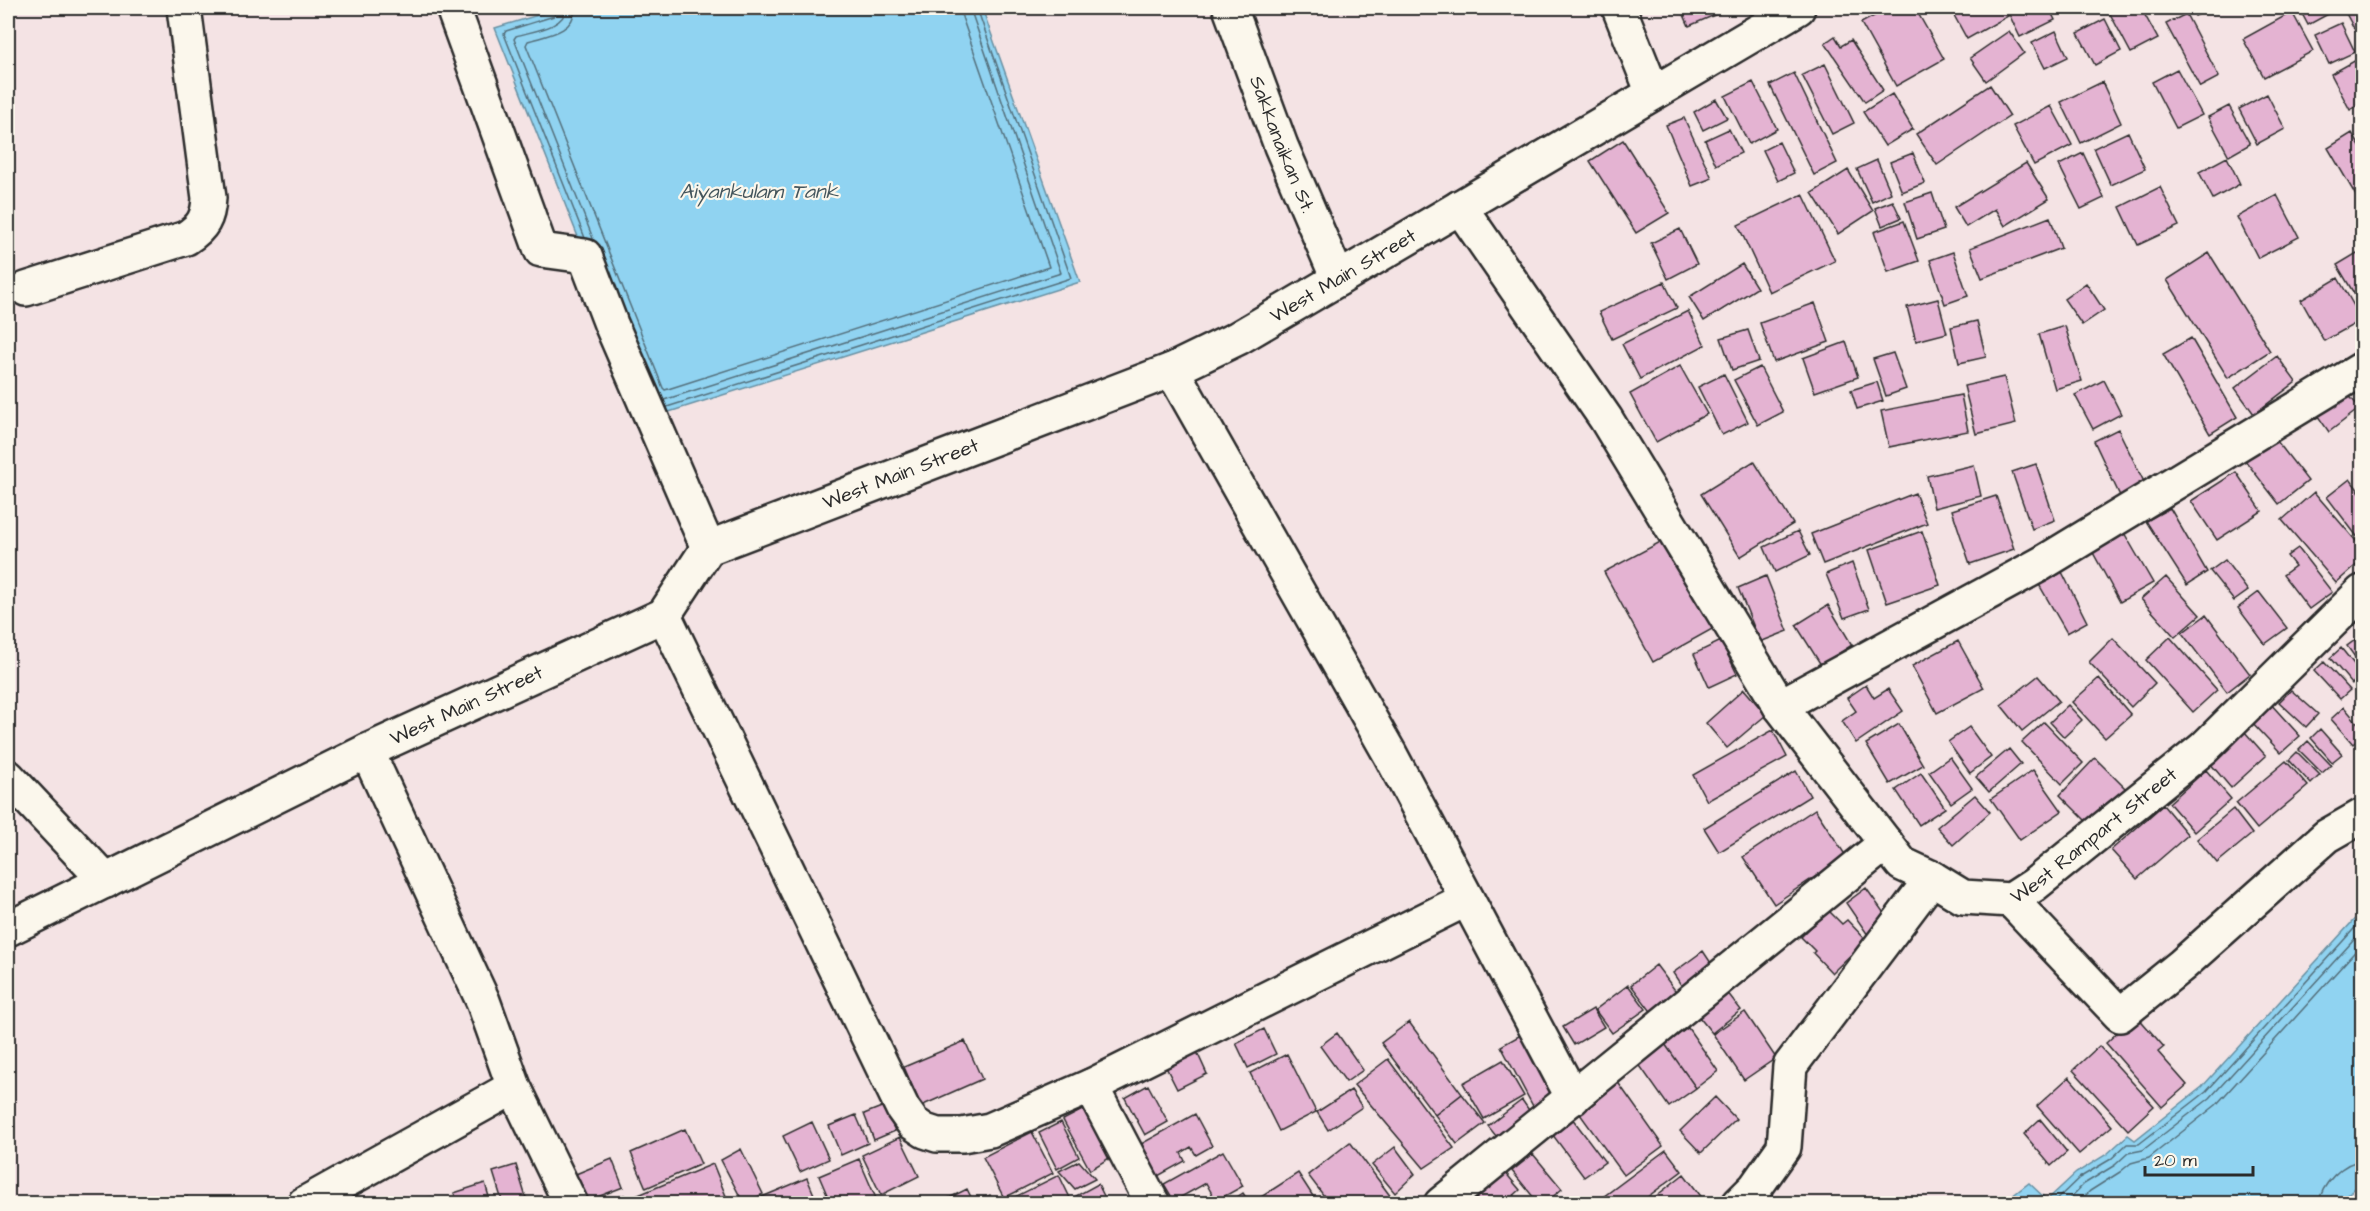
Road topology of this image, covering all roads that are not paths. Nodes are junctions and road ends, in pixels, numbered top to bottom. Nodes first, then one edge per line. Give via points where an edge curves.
1 (184, 8) edge
2 (453, 8) edge
3 (1230, 8) edge
4 (1619, 8) edge
5 (1798, 8) edge
6 (1653, 93) junction
7 (1460, 207) junction
8 (1338, 279) junction
9 (26, 289) dead end
10 (2362, 369) edge
11 (1172, 370) junction
12 (708, 548) junction
13 (2362, 592) edge
14 (664, 615) junction
15 (1780, 706) junction
16 (368, 751) junction
17 (8, 777) edge
18 (2362, 816) edge
19 (1886, 843) junction
20 (1932, 878) junction
21 (106, 881) junction
22 (1467, 899) junction
23 (2011, 900) junction
24 (8, 929) edge
25 (1090, 1086) junction
26 (514, 1088) junction
27 (1573, 1098) junction
28 (304, 1203) edge
29 (571, 1203) edge
30 (1153, 1203) edge
31 (1442, 1203) edge
32 (1739, 1203) edge

1 - 9 street via 208,198 208,214 200,229 186,238
2 - 12 street via 541,250 585,256
3 - 8 street, Sakkanaikan St. via 1281,146
4 - 6 street
5 - 6 street, West Main Street
6 - 7 street, West Main Street
7 - 8 street, West Main Street
7 - 15 street, West Rampart Street via 1606,419
8 - 11 street, West Main Street via 1238,338
10 - 15 street via 2041,564
11 - 12 street, West Main Street
11 - 22 street via 1384,744
12 - 14 street
13 - 23 street, West Rampart Street via 2204,747
14 - 16 street, West Main Street
14 - 25 street via 913,1123 937,1135 962,1136 1000,1126
15 - 19 street, West Rampart Street
16 - 21 street, West Main Street
16 - 26 street via 483,1001
17 - 21 street
18 - 23 street via 2327,836 2120,1015
19 - 20 street, West Rampart Street via 1902,864
19 - 27 street
20 - 23 street, West Rampart Street via 1963,897
20 - 32 street via 1790,1066 1784,1147 1755,1188
21 - 24 street, West Main Street
22 - 25 street
22 - 27 street
25 - 30 street
26 - 28 street
26 - 29 street
27 - 31 street

